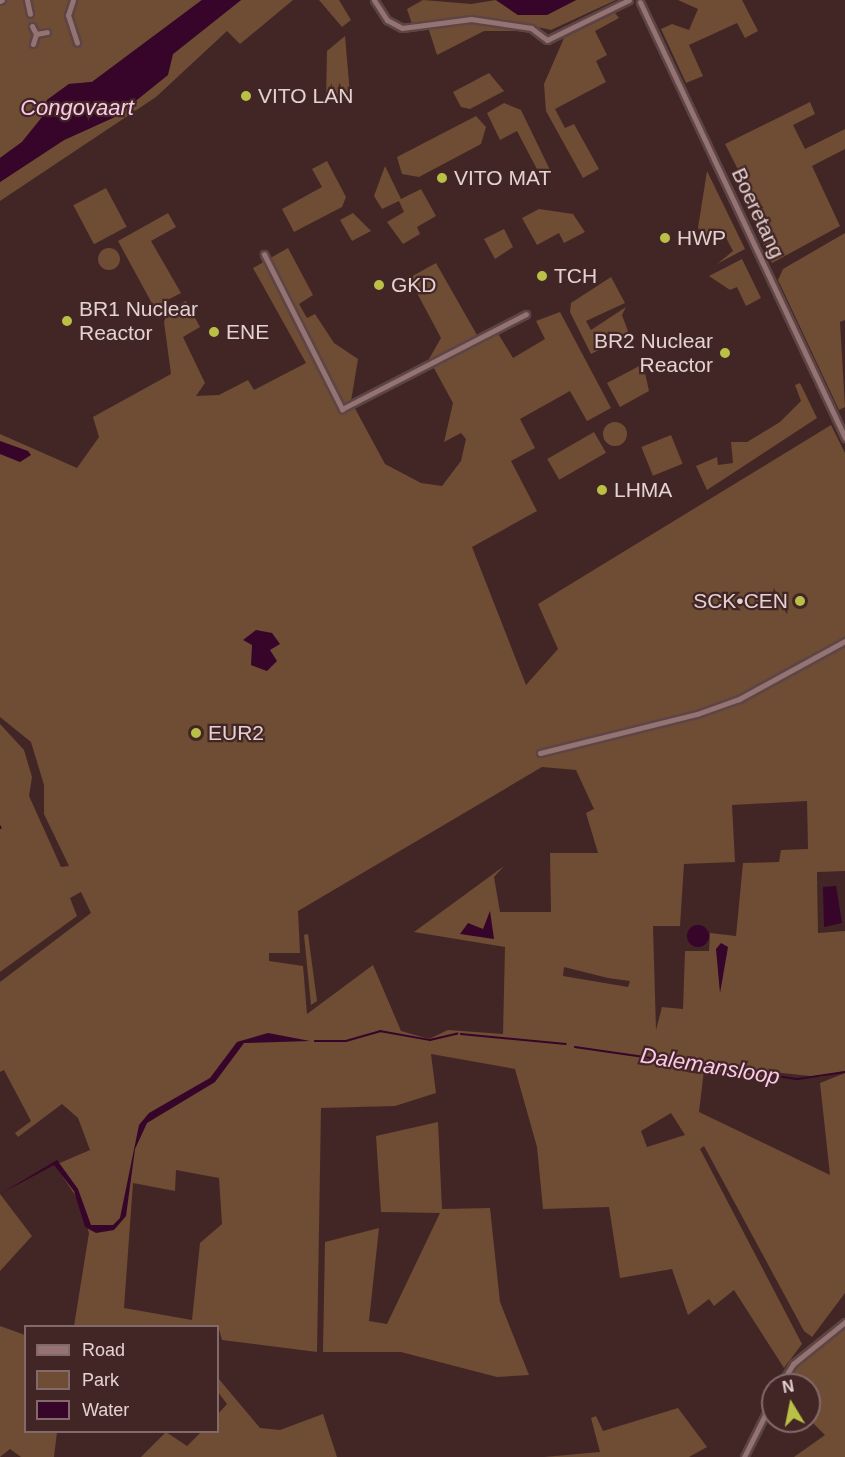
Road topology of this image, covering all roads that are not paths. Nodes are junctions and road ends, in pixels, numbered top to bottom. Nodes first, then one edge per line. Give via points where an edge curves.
1 (27, 0) edge
2 (73, 0) edge
3 (374, 0) edge
4 (630, 0) edge
5 (641, 1) edge
6 (30, 14) dead end
7 (32, 26) dead end
8 (47, 32) dead end
9 (36, 34) junction
10 (77, 43) dead end
11 (33, 44) dead end
12 (264, 254) dead end
13 (526, 314) dead end
14 (845, 438) edge
15 (845, 641) edge
16 (540, 753) dead end
17 (845, 1322) edge
18 (787, 1373) edge
19 (761, 1423) edge
20 (744, 1457) edge

1 - 6 street
2 - 10 street via 68,15
3 - 4 street, Boeretang via 387,20 402,28 471,19 531,28 547,40
4 - 5 street, Boeretang
5 - 14 street, Boeretang
7 - 9 street
8 - 9 street
9 - 11 street
12 - 13 street via 342,409
15 - 16 street via 739,699 697,714
17 - 18 street via 793,1364
19 - 20 street

